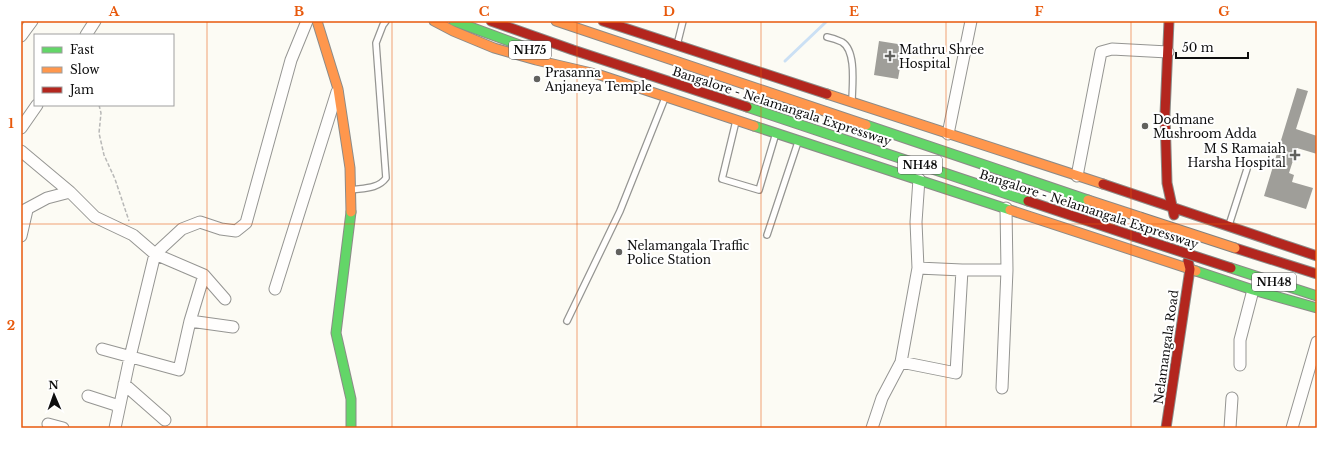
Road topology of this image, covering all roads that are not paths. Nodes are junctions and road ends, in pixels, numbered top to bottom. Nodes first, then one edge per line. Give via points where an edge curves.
1 (32, 21) edge
2 (95, 21) edge
3 (307, 21) edge
4 (317, 21) edge
5 (386, 21) edge
6 (434, 21) edge
7 (454, 21) edge
8 (491, 21) edge
9 (556, 21) edge
10 (565, 21) edge
11 (603, 21) edge
12 (683, 21) edge
13 (971, 21) edge
14 (1169, 21) edge
15 (573, 27) junction
16 (87, 34) edge
17 (21, 36) edge
18 (827, 37) dead end
19 (677, 45) junction
20 (1168, 52) junction
21 (610, 63) junction
22 (338, 89) junction
23 (665, 97) junction
24 (852, 102) junction
25 (36, 106) edge
26 (736, 120) junction
27 (21, 128) edge
28 (776, 133) junction
29 (948, 134) junction
30 (798, 140) junction
31 (21, 151) edge
32 (1247, 169) dead end
33 (1077, 176) junction
34 (918, 180) junction
35 (351, 190) junction
36 (70, 192) junction
37 (1172, 207) junction
38 (1006, 208) junction
39 (24, 211) edge
40 (1228, 226) junction
41 (767, 235) dead end
42 (21, 236) edge
43 (155, 254) junction
44 (1317, 256) edge
45 (918, 268) junction
46 (962, 270) junction
47 (1007, 270) junction
48 (1190, 270) junction
49 (1317, 274) edge
50 (204, 275) junction
51 (275, 289) dead end
52 (1253, 290) junction
53 (1317, 296) edge
54 (224, 299) dead end
55 (1317, 308) edge
56 (190, 321) junction
57 (567, 321) dead end
58 (232, 328) dead end
59 (1317, 342) edge
60 (102, 349) dead end
61 (130, 357) junction
62 (901, 362) junction
63 (1240, 365) dead end
64 (124, 384) junction
65 (1002, 388) dead end
66 (88, 396) dead end
67 (1232, 398) dead end
68 (119, 406) junction
69 (165, 420) dead end
70 (48, 424) dead end
71 (63, 428) edge
72 (114, 428) edge
73 (351, 428) edge
74 (872, 428) edge
75 (1166, 428) edge
76 (1230, 428) edge
77 (1292, 428) edge

1 - 17 street
2 - 16 street
3 - 43 street via 291,60 246,223 236,231 200,222 182,229
4 - 22 main road
5 - 35 lane via 376,43 386,178 373,187
6 - 23 main road via 467,38 506,52 600,75
7 - 21 main road, NH75 via 529,49 556,56
8 - 21 main road, Bangalore - Nelamangala Expressway / NH48
9 - 15 main road, Bangalore - Nelamangala Expressway / NH48
10 - 15 main road
11 - 19 main road
12 - 19 lane
13 - 29 street
14 - 20 main road
15 - 49 main road, Bangalore - Nelamangala Expressway / NH48, bridge
18 - 24 lane via 843,42 849,50 852,61
19 - 24 main road
20 - 33 street via 1112,49 1101,52
20 - 37 main road via 1165,122 1167,183
21 - 53 main road, Bangalore - Nelamangala Expressway / NH48, bridge
22 - 35 main road
22 - 51 street
23 - 26 main road
23 - 57 lane via 620,211
24 - 29 main road
25 - 27 street
26 - 28 main road
26 - 28 lane via 722,179 759,190
28 - 30 main road
29 - 33 main road
30 - 34 main road
30 - 41 lane
31 - 36 street
32 - 40 lane
33 - 37 main road
34 - 38 main road
34 - 45 street
35 - 73 main road via 336,333 350,399
36 - 39 street via 47,198
36 - 43 street via 95,217 133,235
37 - 40 main road
37 - 48 main road
38 - 47 street
38 - 48 main road
39 - 42 street
40 - 44 main road
43 - 50 street
43 - 61 street
45 - 46 street
45 - 62 street
46 - 47 street
46 - 62 street via 956,373
47 - 65 street
48 - 52 main road
48 - 75 main road, Nelamangala Road
50 - 54 street
50 - 56 street
52 - 55 main road
52 - 63 street via 1240,340
56 - 58 street
56 - 61 street via 178,370
59 - 77 street
60 - 61 street
61 - 64 street
62 - 74 street via 882,398
64 - 68 street
64 - 69 street
66 - 68 street
67 - 76 street
68 - 72 street
70 - 71 street

